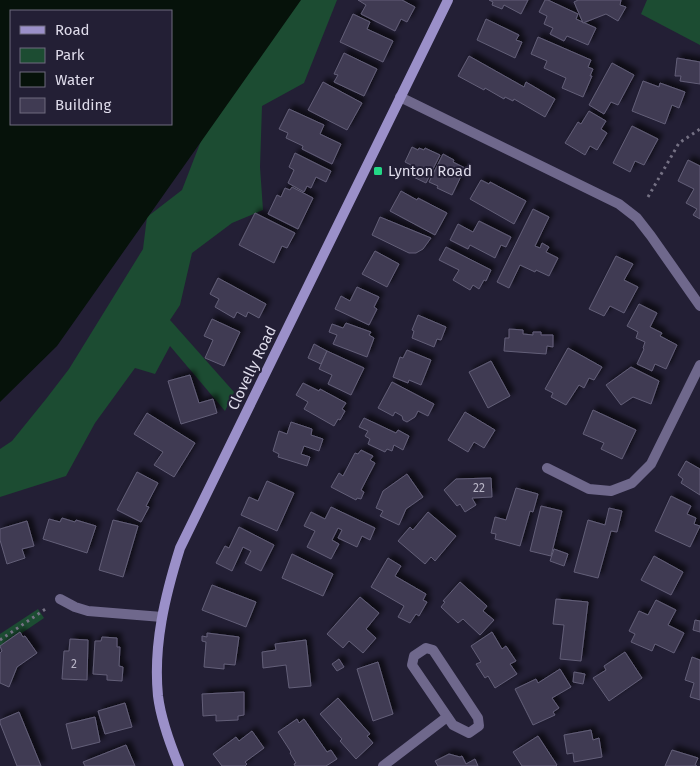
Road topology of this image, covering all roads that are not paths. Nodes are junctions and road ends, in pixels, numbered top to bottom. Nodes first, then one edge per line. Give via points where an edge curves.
1 (448, 0) edge
2 (400, 97) junction
3 (700, 306) edge
4 (700, 365) edge
5 (547, 468) dead end
6 (60, 599) dead end
7 (162, 617) junction
8 (446, 717) junction
9 (179, 766) edge
10 (383, 766) edge

1 - 2 main road, Clovelly Road
2 - 3 street via 618,204 637,218
2 - 7 main road, Clovelly Road via 180,548
4 - 5 street via 651,464 632,484 612,491 589,489
6 - 7 street via 88,611
7 - 9 main road, Clovelly Road via 157,658 158,697 167,736
8 - 8 street via 412,664 414,656 426,648 432,650 443,665 478,718 479,726 469,733 453,725
8 - 10 street

